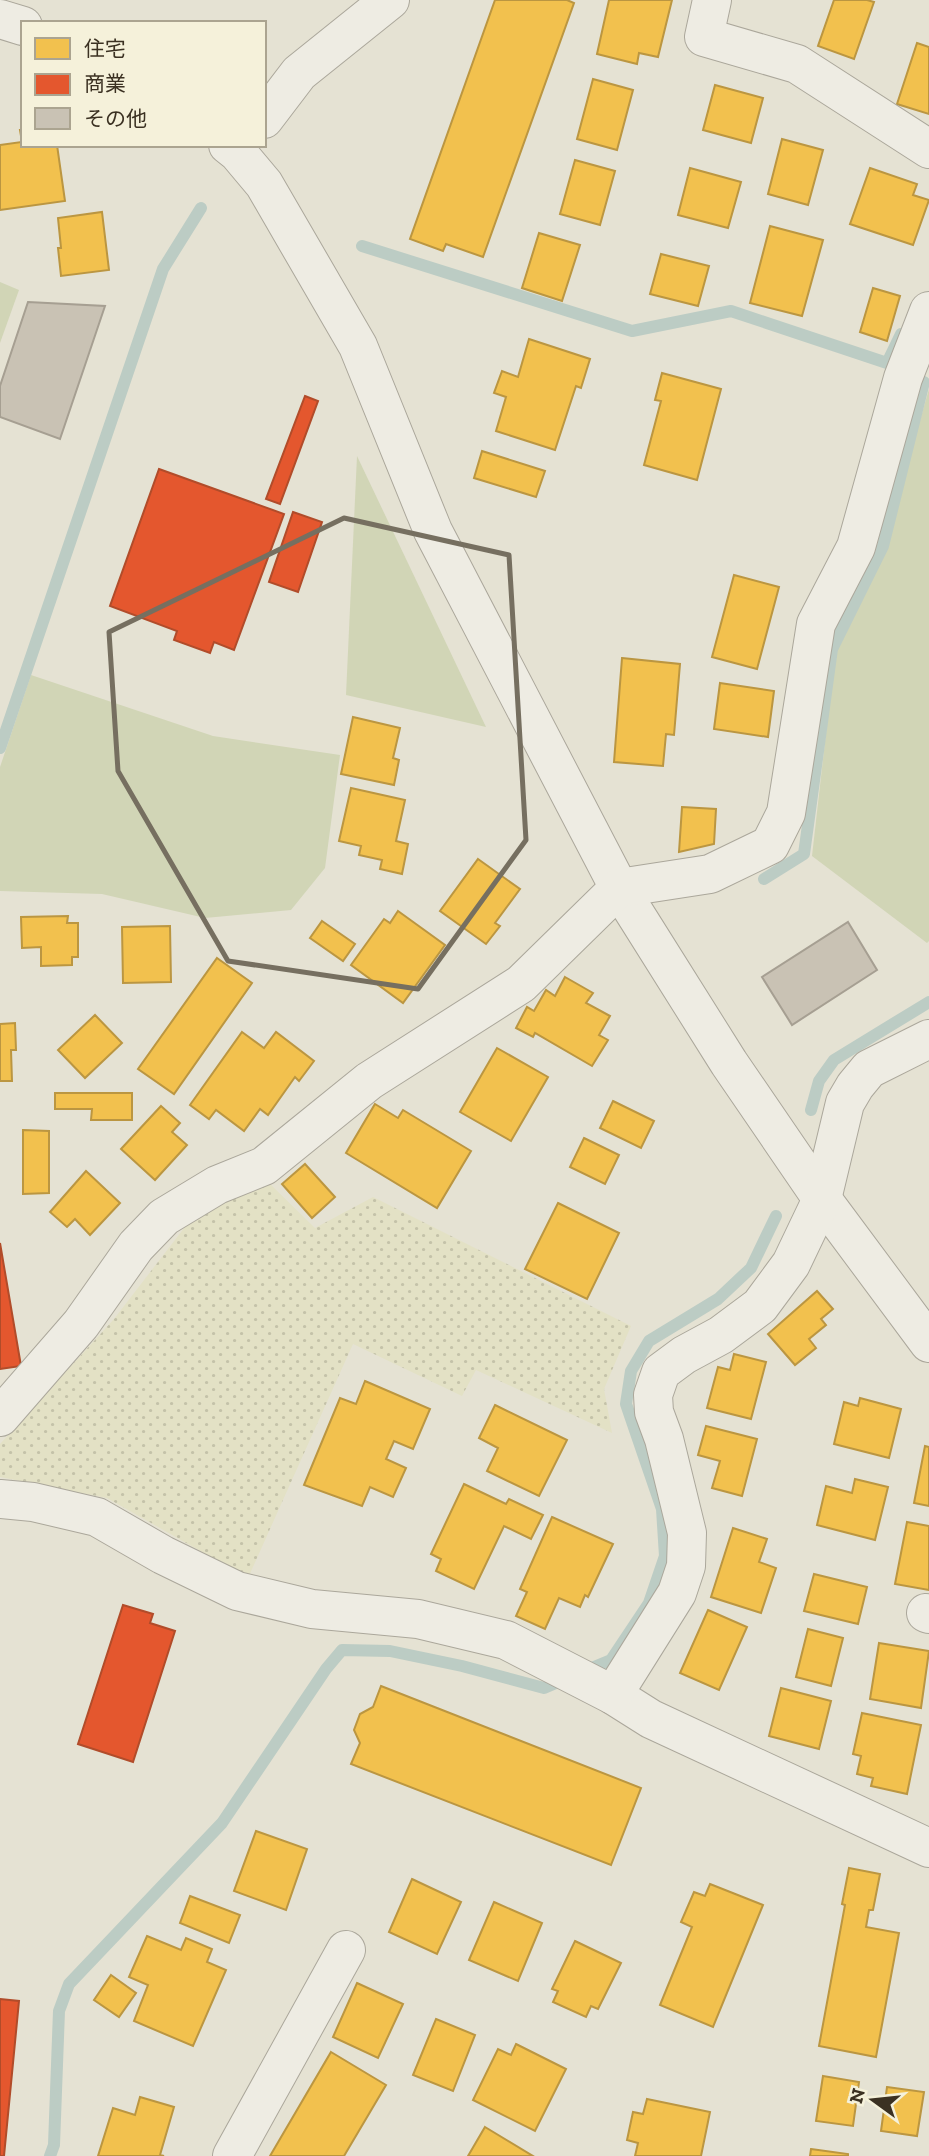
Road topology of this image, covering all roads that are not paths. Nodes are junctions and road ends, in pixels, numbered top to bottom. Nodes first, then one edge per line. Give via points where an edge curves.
1 (390, 0) edge
2 (712, 0) edge
3 (0, 19) edge
4 (21, 25) edge
5 (266, 116) edge
6 (237, 148) edge
7 (929, 149) edge
8 (929, 311) edge
9 (619, 888) junction
10 (929, 1039) edge
11 (822, 1199) junction
12 (929, 1343) edge
13 (0, 1417) edge
14 (0, 1499) edge
15 (613, 1695) junction
16 (929, 1848) edge
17 (346, 1950) dead end
18 (232, 2156) edge

1 - 5 street via 299,73
2 - 7 street via 704,37 797,64
3 - 4 street
6 - 9 street via 264,184 358,346 433,531
8 - 9 street via 903,377 856,547 816,624 786,813 770,845 710,874
9 - 11 street
9 - 13 street via 521,984 369,1081 264,1166 217,1185 164,1217 136,1246 81,1324
10 - 11 street via 869,1069 855,1086 845,1103
11 - 12 street
11 - 15 street via 791,1264 760,1306 662,1373 653,1395 654,1412 687,1533 686,1566 677,1593
14 - 15 street via 97,1517 237,1591 312,1609 418,1619 506,1640
15 - 16 street via 651,1719
17 - 18 street

